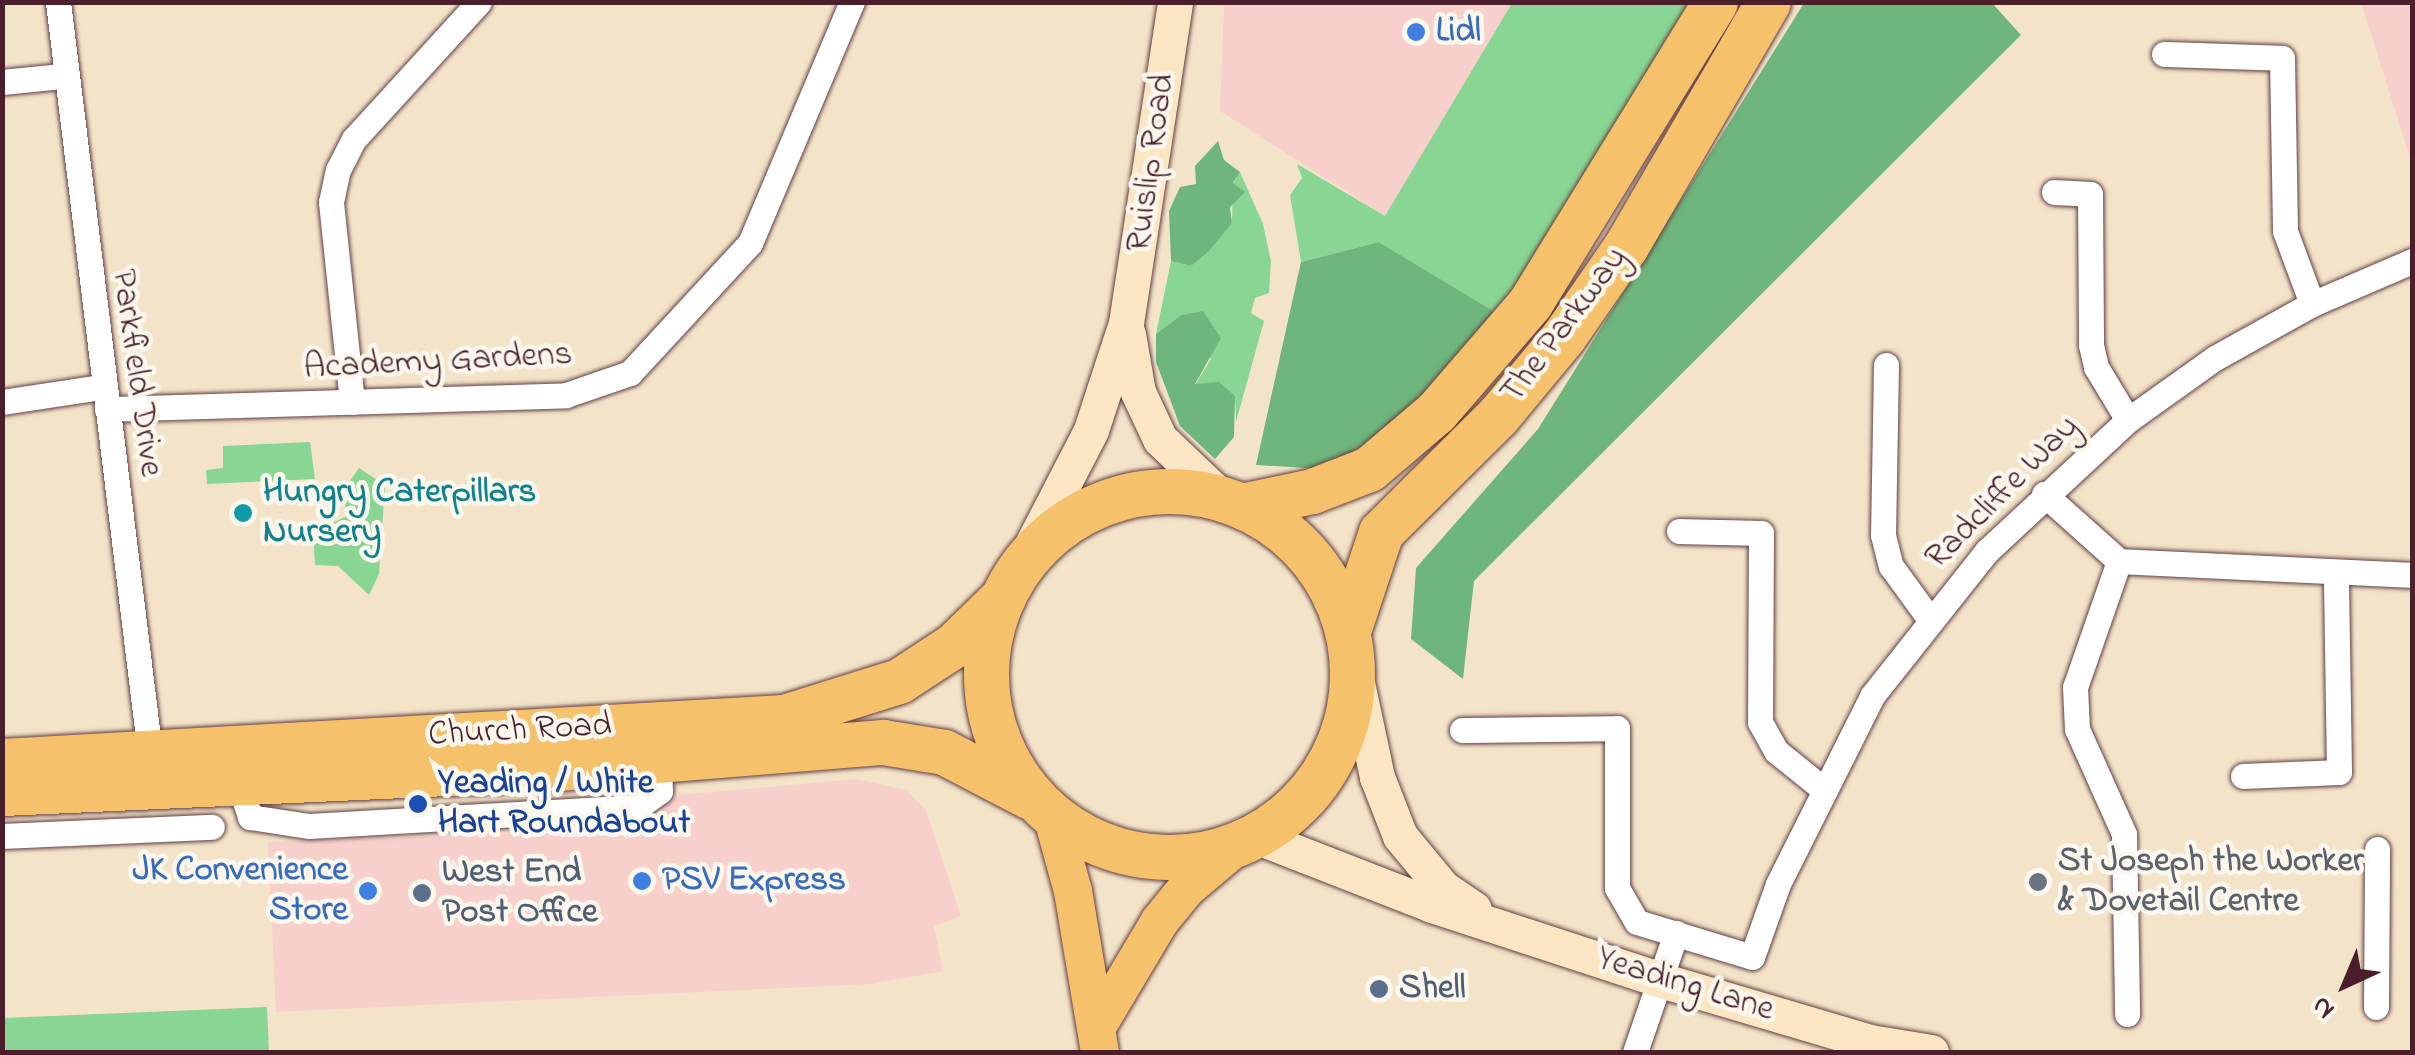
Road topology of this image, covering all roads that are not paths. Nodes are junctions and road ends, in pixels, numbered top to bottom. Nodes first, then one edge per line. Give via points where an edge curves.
1 (58, 2) edge
2 (480, 2) edge
3 (852, 2) edge
4 (1175, 2) edge
5 (1714, 2) edge
6 (1768, 2) edge
7 (2164, 54) dead end
8 (62, 76) junction
9 (2, 82) edge
10 (2054, 192) dead end
11 (2412, 261) edge
12 (2312, 304) junction
13 (1126, 323) junction
14 (1886, 365) dead end
15 (104, 398) junction
16 (2, 402) edge
17 (352, 402) junction
18 (2128, 420) junction
19 (2044, 494) junction
20 (1232, 502) junction
21 (1679, 531) dead end
22 (2119, 561) junction
23 (2336, 573) junction
24 (2412, 576) edge
25 (1012, 580) junction
26 (1928, 617) junction
27 (1350, 647) junction
28 (1462, 730) dead end
29 (150, 753) junction
30 (2, 760) edge
31 (2243, 776) dead end
32 (1822, 788) junction
33 (2, 792) edge
34 (1045, 809) junction
35 (212, 826) dead end
36 (2, 836) edge
37 (1247, 840) junction
38 (2377, 848) dead end
39 (1498, 926) junction
40 (1676, 934) junction
41 (1664, 981) junction
42 (2376, 1008) dead end
43 (2127, 1014) dead end
44 (1099, 1039) edge
45 (1635, 1052) edge
46 (1931, 1052) edge

1 - 8 street, Parkfield Drive
2 - 17 street via 354,138 338,170 331,202
3 - 17 street, Academy Gardens via 750,244 630,373 566,395
4 - 13 street, Ruislip Road
5 - 20 highway, The Parkway via 1592,212 1530,303 1436,412 1370,469 1312,491
6 - 27 highway, The Parkway via 1626,246 1564,336 1497,417 1381,532
7 - 12 street via 2282,58 2285,231
8 - 9 street
8 - 15 street, Parkfield Drive
10 - 18 street, Radcliffe Way via 2090,194 2091,346
11 - 12 street, Radcliffe Way
12 - 18 street, Radcliffe Way via 2215,358
13 - 20 street, Ruislip Road via 1146,415 1174,458
13 - 25 street, Ruislip Road via 1091,430
14 - 26 street, Radcliffe Way via 1882,536 1891,566
15 - 16 street, Academy Gardens
15 - 17 street, Academy Gardens
15 - 29 street, Parkfield Drive
18 - 19 street, Radcliffe Way
19 - 22 street
19 - 26 street, Radcliffe Way
20 - 25 highway, Church Road via 1144,492 1098,504 1057,528
20 - 27 highway via 1294,539 1311,560
21 - 32 street via 1761,533 1760,722 1776,751
22 - 23 street
22 - 43 street via 2076,687 2077,730 2124,834
23 - 24 street
23 - 31 street via 2339,772
25 - 29 highway, Church Road via 954,645 899,681 811,713
25 - 34 highway via 986,680 993,725 1011,766
26 - 32 street, Radcliffe Way via 1872,696
27 - 37 highway, The Parkway via 1348,714 1331,762 1300,803
27 - 39 street, Yeading Lane via 1376,777 1400,836 1443,888
28 - 40 street, Radcliffe Way via 1616,728 1617,888 1637,922
29 - 30 highway, Church Road
32 - 40 street, Radcliffe Way via 1752,957
33 - 34 highway, Church Road via 659,762 883,742 944,752
34 - 37 highway, Church Road via 1108,847 1154,857 1201,855
34 - 44 main road
35 - 36 street
37 - 39 street, Yeading Lane
37 - 44 main road via 1186,889 1160,921
38 - 42 street
39 - 41 street, Yeading Lane
40 - 41 street
41 - 45 street
41 - 46 street, Yeading Lane via 1870,1042

